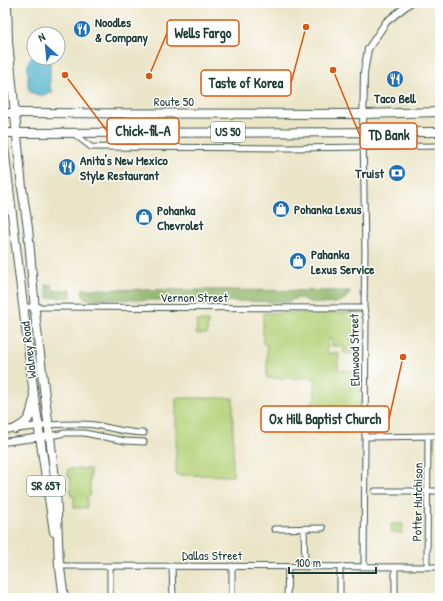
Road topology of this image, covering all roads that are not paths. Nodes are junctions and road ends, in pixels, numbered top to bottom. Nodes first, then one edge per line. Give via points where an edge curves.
1 (7, 3) edge
2 (410, 3) edge
3 (440, 112) edge
4 (3, 113) edge
5 (15, 113) junction
6 (363, 114) junction
7 (72, 132) junction
8 (440, 132) edge
9 (3, 133) edge
10 (17, 133) junction
11 (363, 133) junction
12 (3, 139) edge
13 (440, 146) edge
14 (363, 147) junction
15 (23, 307) junction
16 (35, 307) junction
17 (364, 308) junction
18 (34, 396) junction
19 (49, 425) junction
20 (38, 426) junction
21 (15, 429) junction
22 (3, 430) edge
23 (144, 433) dead end
24 (50, 436) junction
25 (428, 436) junction
26 (440, 436) edge
27 (40, 437) junction
28 (365, 437) junction
29 (3, 442) edge
30 (144, 442) dead end
31 (375, 491) dead end
32 (428, 491) junction
33 (440, 491) edge
34 (323, 528) dead end
35 (274, 529) dead end
36 (304, 529) junction
37 (60, 566) junction
38 (110, 566) junction
39 (172, 566) junction
40 (232, 566) junction
41 (288, 567) junction
42 (305, 567) junction
43 (340, 567) junction
44 (364, 567) junction
45 (395, 567) junction
46 (427, 567) junction
47 (440, 567) edge
48 (232, 594) dead end
49 (110, 596) dead end
50 (288, 597) edge
51 (340, 597) edge
52 (64, 598) edge
53 (172, 598) edge
54 (395, 598) edge

1 - 5 main road, SR 657
2 - 6 street via 386,22 368,49 364,73
3 - 6 main road, Route 50 / US 50
4 - 5 main road, Route 50 / US 50
5 - 6 main road, Route 50 / US 50
5 - 10 main road, SR 657
6 - 11 street
7 - 10 main road, US 50
7 - 11 main road, US 50
7 - 14 street via 91,147
8 - 11 main road, US 50
9 - 10 main road, US 50
10 - 16 main road, Walney Road / SR 657
11 - 14 street, Elmwood Street
12 - 15 main road, Walney Road / SR 657
13 - 14 street
14 - 17 street, Elmwood Street
15 - 16 street, Vernon Street
15 - 18 main road, Walney Road / SR 657
16 - 17 street, Vernon Street
16 - 19 main road, Walney Road / SR 657
17 - 28 street, Elmwood Street
18 - 20 main road, Walney Road / SR 657
18 - 21 main road via 28,420
19 - 20 street
19 - 23 street via 84,424 123,432
19 - 24 main road, Walney Road / SR 657
20 - 21 street
20 - 27 main road, Walney Road / SR 657
21 - 22 street
24 - 27 street
24 - 30 street via 84,433
24 - 37 main road, Walney Road / SR 657 via 56,487
25 - 26 street
25 - 28 street
25 - 32 street, Potter Hutchison
27 - 29 street
27 - 37 main road, Walney Road / SR 657
28 - 44 street, Elmwood Street
31 - 32 street
32 - 33 street
32 - 46 street, Potter Hutchison
34 - 36 street
35 - 36 street
36 - 42 street
37 - 38 street, Dallas Street
37 - 52 main road, Walney Road / SR 657
38 - 39 street, Dallas Street
38 - 49 street
39 - 40 street, Dallas Street
39 - 53 street
40 - 41 street, Dallas Street
40 - 48 street
41 - 42 street, Dallas Street
41 - 50 street
42 - 43 street, Dallas Street
43 - 44 street, Dallas Street
43 - 51 street
44 - 45 street, Dallas Street
45 - 46 street, Dallas Street
45 - 54 street
46 - 47 street, Dallas Street

